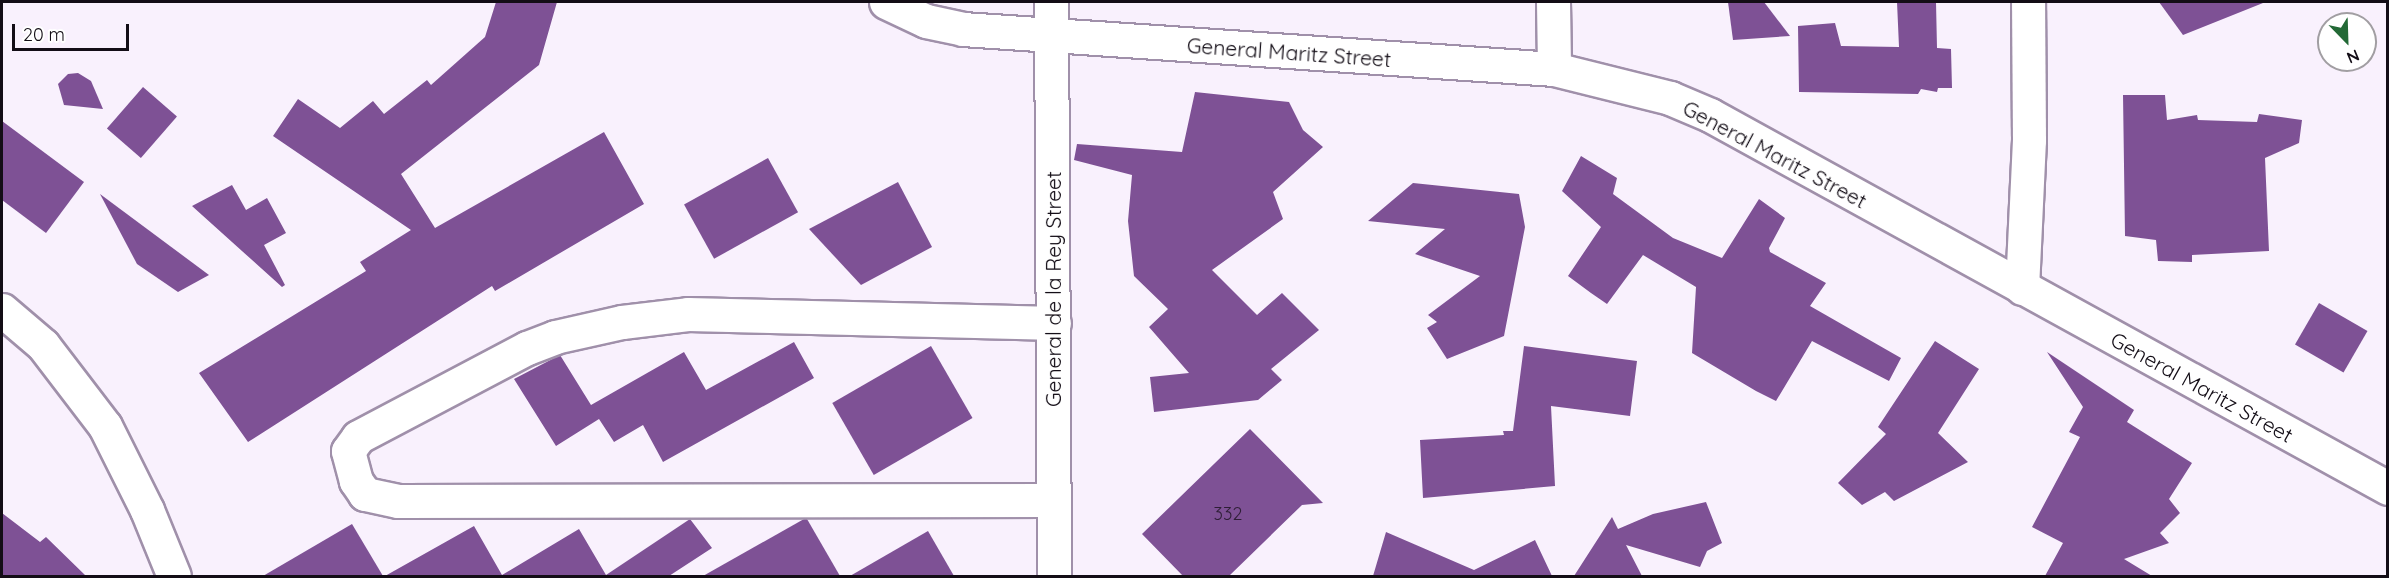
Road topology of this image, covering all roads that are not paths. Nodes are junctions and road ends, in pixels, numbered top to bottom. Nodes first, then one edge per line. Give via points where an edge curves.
1 (886, 2) edge
2 (1052, 2) edge
3 (1553, 2) edge
4 (2028, 2) edge
5 (1052, 37) junction
6 (1554, 69) junction
7 (2022, 288) junction
8 (2, 310) edge
9 (1054, 324) junction
10 (2388, 488) edge
11 (1054, 500) junction
12 (174, 576) edge
13 (1054, 576) edge

1 - 5 street, General Maritz Street via 935,23
2 - 5 street, General de la Rey Street
3 - 6 street
4 - 7 street via 2029,140
5 - 6 street, General Maritz Street
5 - 9 street, General de la Rey Street
6 - 7 street, General Maritz Street via 1631,86 1710,115
7 - 10 street, General Maritz Street
8 - 12 street via 43,345 105,426 147,510
9 - 11 street, General de la Rey Street
9 - 11 street via 688,314 622,322 555,337 527,348 358,437 348,451 362,491 391,501
11 - 13 street, General de la Rey Street

